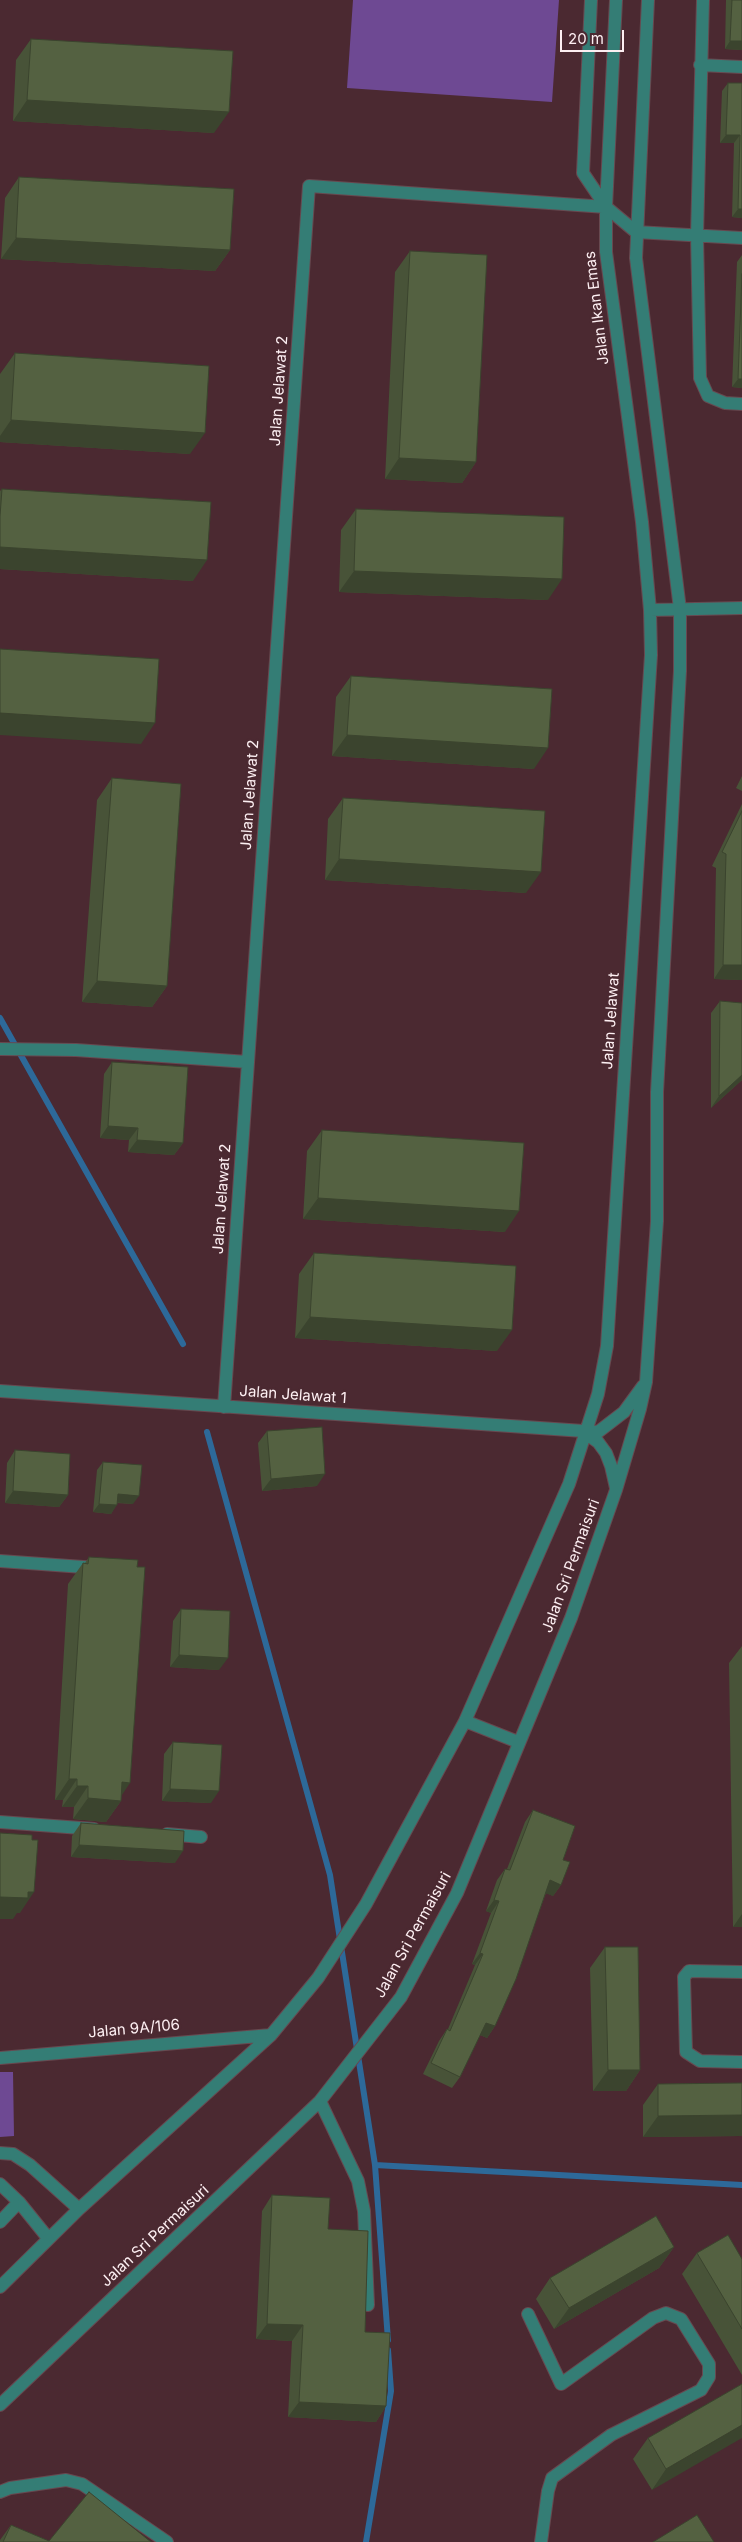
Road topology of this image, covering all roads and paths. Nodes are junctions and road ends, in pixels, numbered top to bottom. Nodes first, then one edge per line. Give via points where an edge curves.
1 (591, 0) edge
2 (616, 0) edge
3 (648, 0) edge
4 (703, 0) edge
5 (700, 64) junction
6 (742, 67) edge
7 (606, 206) junction
8 (636, 232) junction
9 (697, 236) junction
10 (742, 238) edge
11 (742, 404) edge
12 (742, 608) edge
13 (680, 609) junction
14 (650, 610) junction
15 (0, 1049) edge
16 (248, 1062) junction
17 (646, 1382) junction
18 (0, 1391) edge
19 (224, 1407) junction
20 (584, 1432) junction
21 (616, 1490) junction
22 (0, 1562) edge
23 (104, 1569) edge
24 (465, 1721) junction
25 (518, 1742) junction
26 (0, 1822) edge
27 (105, 1830) edge
28 (153, 1833) edge
29 (201, 1837) dead end
30 (742, 1972) edge
31 (271, 2035) junction
32 (0, 2058) edge
33 (742, 2062) edge
34 (320, 2101) junction
35 (0, 2154) edge
36 (0, 2184) edge
37 (19, 2202) junction
38 (79, 2209) junction
39 (0, 2222) edge
40 (48, 2238) junction
41 (0, 2287) edge
42 (368, 2305) edge
43 (528, 2314) dead end
44 (0, 2405) edge
45 (0, 2492) edge
46 (167, 2542) edge
47 (541, 2542) edge

1 - 7 street via 583,173
2 - 7 street, Jalan Ikan Emas
3 - 8 street
4 - 5 street
5 - 6 street
5 - 9 street
7 - 8 street
7 - 14 street, Jalan Ikan Emas via 606,252 642,522
7 - 16 street, Jalan Jelawat 2 via 310,186
8 - 9 street
8 - 13 street via 636,258
9 - 10 street
9 - 11 street via 700,378 708,396 725,403
12 - 13 street
13 - 14 street
13 - 17 street via 680,670 657,1092 657,1221
14 - 20 street, Jalan Jelawat via 650,678 607,1346 598,1394
15 - 16 street via 76,1050
16 - 19 street, Jalan Jelawat 2
17 - 20 street, Jalan Jelawat 1 via 611,1424 598,1432
17 - 21 street, Jalan Sri Permaisuri
18 - 19 street, Jalan Jelawat 1
19 - 20 street, Jalan Jelawat 1
20 - 21 street via 606,1453
20 - 24 street, Jalan Sri Permaisuri via 569,1484
21 - 25 street, Jalan Sri Permaisuri via 571,1618
22 - 23 street
24 - 25 street
24 - 31 street, Jalan Sri Permaisuri via 366,1904 318,1978
25 - 34 street, Jalan Sri Permaisuri via 457,1893 401,1997
26 - 27 street
28 - 29 street
30 - 33 street via 689,1971 684,1977 686,2052 700,2061
31 - 32 street, Jalan 9A/106
31 - 38 street, Jalan Sri Permaisuri
34 - 42 street via 358,2181 364,2211
34 - 44 street, Jalan Sri Permaisuri
35 - 38 street via 13,2154 30,2165
36 - 37 street
37 - 39 street
37 - 40 street
38 - 40 street, Jalan Sri Permaisuri
40 - 41 street, Jalan Sri Permaisuri
43 - 47 street via 560,2384 653,2318 666,2313 681,2319 709,2364 709,2377 701,2390 612,2435 552,2478
45 - 46 street via 66,2480 82,2484

